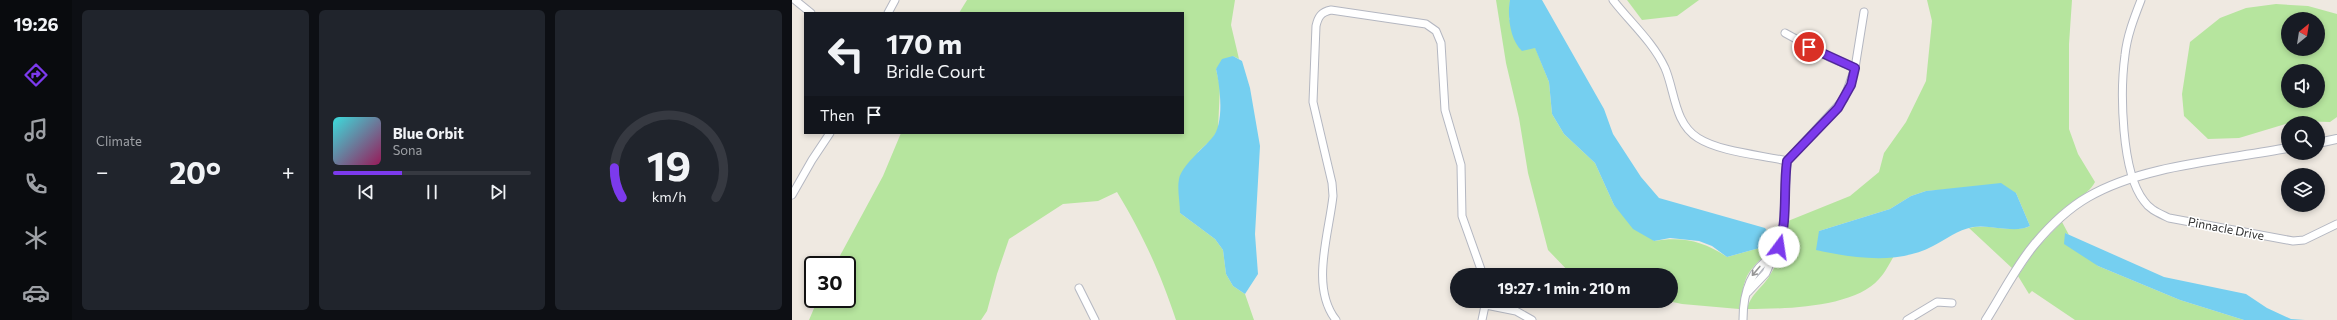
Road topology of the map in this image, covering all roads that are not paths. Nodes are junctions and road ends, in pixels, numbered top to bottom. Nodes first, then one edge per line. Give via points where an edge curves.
1 (795, 0) edge
2 (895, 0) edge
3 (1613, 0) edge
4 (2141, 0) edge
5 (810, 12) edge
6 (889, 12) edge
7 (1864, 12) dead end
8 (1785, 33) dead end
9 (1855, 68) junction
10 (829, 134) edge
11 (2337, 139) edge
12 (2325, 142) edge
13 (2281, 149) edge
14 (1787, 161) junction
15 (2133, 177) junction
16 (792, 195) edge
17 (2337, 224) edge
18 (1481, 268) edge
19 (1079, 288) dead end
20 (1952, 303) dead end
21 (1485, 308) edge
22 (1505, 308) edge
23 (1096, 320) edge
24 (1336, 320) edge
25 (1482, 320) edge
26 (1532, 320) edge
27 (1743, 320) edge
28 (1908, 320) edge
29 (1986, 320) edge

1 - 5 street
2 - 6 street
3 - 14 street via 1657,55 1664,68 1681,120 1697,138 1712,145
4 - 15 street, Pinnacle Drive via 2129,32 2124,56 2122,90 2125,140
7 - 9 street
8 - 9 street
9 - 14 street via 1851,85 1838,108
10 - 16 street
11 - 12 street
13 - 15 street
14 - 27 street via 1783,233 1766,273 1748,292
15 - 17 street, Pinnacle Drive via 2144,202 2169,218 2293,241 2304,240
15 - 29 street via 2087,197 2049,228 2026,256
18 - 24 street via 1462,216 1461,165 1446,110 1441,43 1436,31 1426,24 1326,11 1320,14 1316,26 1313,102 1332,183 1332,204 1322,278 1326,300
19 - 23 street
20 - 28 street via 1937,302
21 - 25 street
22 - 26 street

